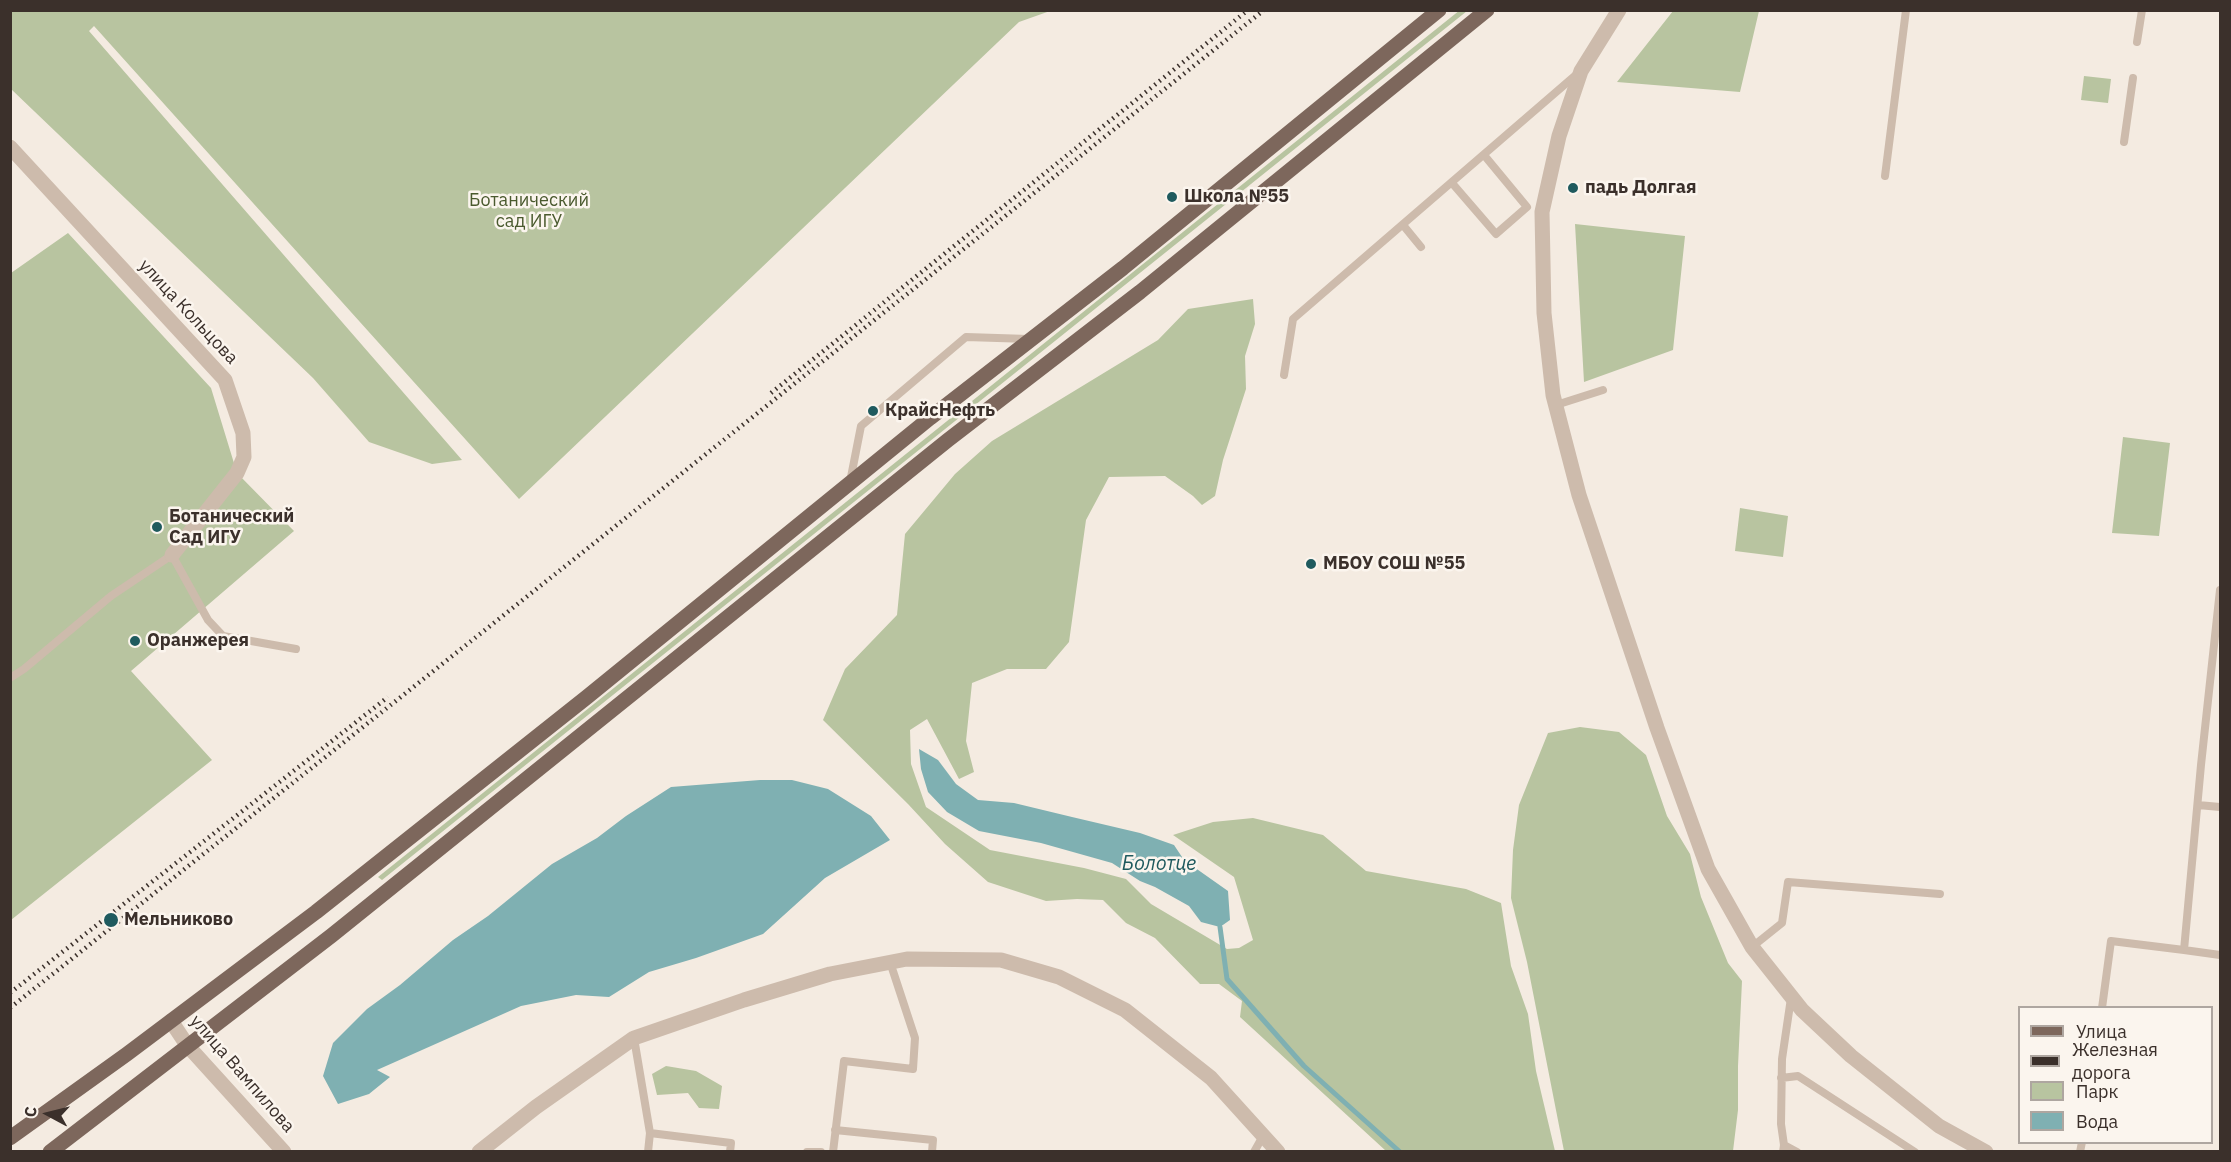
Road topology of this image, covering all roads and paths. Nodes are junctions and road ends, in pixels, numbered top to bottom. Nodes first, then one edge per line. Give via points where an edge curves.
1 (1438, 10) edge
2 (1487, 10) edge
3 (1618, 10) edge
4 (1906, 10) edge
5 (2142, 10) edge
6 (2137, 42) dead end
7 (1581, 71) junction
8 (2133, 78) dead end
9 (2124, 142) dead end
10 (10, 147) edge
11 (1484, 155) junction
12 (1885, 176) dead end
13 (1452, 183) junction
14 (1403, 225) junction
15 (1421, 246) dead end
16 (1031, 339) junction
17 (1284, 375) dead end
18 (1603, 390) dead end
19 (1556, 405) junction
20 (849, 484) junction
21 (172, 555) junction
22 (2220, 590) edge
23 (296, 649) dead end
24 (10, 678) edge
25 (2198, 805) junction
26 (2220, 807) edge
27 (1940, 894) dead end
28 (1752, 947) junction
29 (2184, 950) junction
30 (2220, 955) edge
31 (890, 962) junction
32 (1791, 997) junction
33 (2102, 1006) edge
34 (171, 1021) junction
35 (634, 1038) junction
36 (187, 1045) junction
37 (1781, 1078) junction
38 (835, 1130) junction
39 (650, 1134) junction
40 (1263, 1136) junction
41 (10, 1138) edge
42 (1784, 1148) edge
43 (50, 1152) edge
44 (284, 1152) edge
45 (479, 1152) edge
46 (648, 1152) edge
47 (730, 1152) edge
48 (807, 1152) edge
49 (821, 1152) edge
50 (833, 1152) edge
51 (932, 1152) edge
52 (1254, 1152) edge
53 (1278, 1152) edge
54 (1797, 1152) edge
55 (1915, 1152) edge
56 (1986, 1152) edge

1 - 16 main road
2 - 36 main road via 1149,284 939,447 340,928
3 - 7 street
4 - 12 lane
5 - 6 lane
7 - 11 lane
7 - 19 street via 1559,136 1542,212 1544,313
8 - 9 lane
10 - 21 street, улица Кольцова via 225,380 243,433 244,458 237,473
11 - 13 lane
11 - 13 lane via 1527,207 1496,234
13 - 14 lane
14 - 15 lane
14 - 17 lane via 1293,319
16 - 20 main road
16 - 20 lane via 966,337 861,426
18 - 19 lane
19 - 28 street via 1579,495 1657,728 1708,869
20 - 34 main road via 587,698
21 - 23 lane via 208,620 224,636
21 - 24 lane via 111,596
22 - 25 lane
25 - 26 lane
25 - 29 lane
27 - 28 lane via 1788,882 1782,923
28 - 32 street
29 - 30 lane
29 - 33 lane via 2111,941
31 - 35 street via 830,974
31 - 38 lane via 915,1038 913,1069 844,1061
31 - 40 street via 907,958 1001,960 1059,977 1125,1010 1211,1078
32 - 37 lane
32 - 56 street via 1851,1056 1939,1126
34 - 36 street, улица Вампилова
34 - 41 main road
35 - 39 lane
35 - 45 street
36 - 43 main road
36 - 44 street, улица Вампилова
37 - 42 lane
37 - 55 lane via 1798,1076
38 - 50 lane
38 - 51 lane via 933,1140
39 - 46 lane
39 - 47 lane via 731,1143
40 - 52 lane
40 - 53 street
42 - 54 lane
48 - 49 lane

